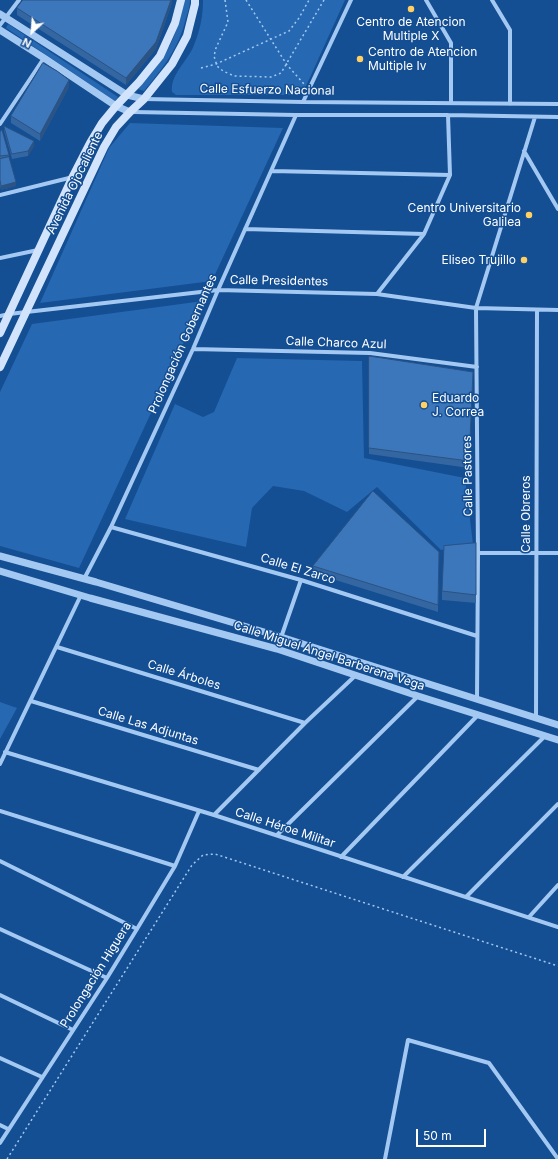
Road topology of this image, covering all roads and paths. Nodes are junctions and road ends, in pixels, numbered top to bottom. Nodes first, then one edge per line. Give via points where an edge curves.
1 (19, 0) edge
2 (181, 0) edge
3 (195, 0) edge
4 (225, 0) edge
5 (246, 0) edge
6 (309, 0) edge
7 (324, 0) edge
8 (351, 0) edge
9 (426, 0) edge
10 (492, 0) edge
11 (3, 16) edge
12 (0, 25) edge
13 (0, 30) edge
14 (270, 39) junction
15 (44, 58) junction
16 (216, 64) junction
17 (287, 65) junction
18 (201, 68) dead end
19 (310, 90) junction
20 (127, 95) junction
21 (144, 99) junction
22 (303, 102) junction
23 (451, 102) junction
24 (510, 104) junction
25 (558, 104) edge
26 (116, 106) junction
27 (130, 112) junction
28 (296, 115) junction
29 (448, 115) junction
30 (535, 116) junction
31 (558, 116) edge
32 (0, 124) edge
33 (524, 151) junction
34 (272, 171) junction
35 (450, 175) junction
36 (73, 176) junction
37 (0, 195) edge
38 (558, 209) edge
39 (245, 230) junction
40 (424, 234) junction
41 (38, 250) junction
42 (0, 258) edge
43 (218, 290) junction
44 (377, 294) junction
45 (476, 308) junction
46 (536, 310) junction
47 (558, 310) edge
48 (25, 313) junction
49 (9, 314) junction
50 (0, 316) edge
51 (0, 333) edge
52 (194, 349) junction
53 (477, 366) junction
54 (0, 367) edge
55 (110, 526) junction
56 (478, 553) junction
57 (558, 553) edge
58 (536, 554) junction
59 (0, 556) edge
60 (0, 571) edge
61 (84, 579) junction
62 (301, 580) junction
63 (82, 595) junction
64 (477, 636) junction
65 (281, 637) junction
66 (57, 647) junction
67 (278, 649) junction
68 (356, 675) junction
69 (418, 696) junction
70 (31, 700) junction
71 (477, 700) junction
72 (478, 715) junction
73 (536, 718) junction
74 (305, 723) junction
75 (558, 725) edge
76 (544, 736) junction
77 (558, 740) edge
78 (5, 752) junction
79 (0, 764) edge
80 (259, 770) junction
81 (558, 804) edge
82 (0, 811) edge
83 (199, 811) junction
84 (214, 815) junction
85 (278, 835) junction
86 (341, 857) junction
87 (0, 861) edge
88 (175, 866) junction
89 (403, 877) junction
90 (558, 885) edge
91 (466, 897) junction
92 (529, 917) junction
93 (558, 927) edge
94 (137, 929) junction
95 (0, 930) edge
96 (558, 966) edge
97 (107, 978) junction
98 (0, 995) edge
99 (74, 1030) junction
100 (0, 1058) edge
101 (42, 1077) junction
102 (0, 1125) edge
103 (8, 1129) junction
104 (0, 1143) edge
105 (7, 1159) edge
106 (385, 1159) edge
107 (558, 1159) edge

1 - 11 street
2 - 20 main road, Avenida Ojocaliente via 175,23 160,56
3 - 21 main road, Avenida Ojocaliente via 187,36 172,64
4 - 16 path via 228,22 216,48
5 - 14 path
6 - 14 path via 289,31
7 - 17 path
8 - 19 street
9 - 23 street via 451,43
10 - 24 street via 510,30
11 - 12 street
11 - 20 street, Calle Esfuerzo Nacional
13 - 15 street, Calle Esfuerzo Nacional
14 - 16 path
14 - 17 path
15 - 26 street, Calle Esfuerzo Nacional
15 - 32 street
16 - 17 path via 234,76 256,77 271,77 281,73
16 - 18 path
17 - 19 path
19 - 22 street
20 - 21 street, Calle Esfuerzo Nacional
20 - 26 main road, Avenida Ojocaliente
21 - 22 street, Calle Esfuerzo Nacional
21 - 27 main road, Avenida Ojocaliente
22 - 23 street, Calle Esfuerzo Nacional
23 - 24 street, Calle Esfuerzo Nacional
24 - 25 street, Calle Esfuerzo Nacional
26 - 27 street, Calle Esfuerzo Nacional
26 - 36 main road, Avenida Ojocaliente via 102,124
27 - 28 street, Calle Esfuerzo Nacional
27 - 48 main road, Avenida Ojocaliente via 116,127 104,147
28 - 29 street, Calle Esfuerzo Nacional
28 - 34 street, Prolongación Gobernantes
29 - 30 street, Calle Esfuerzo Nacional
29 - 35 street
30 - 31 street, Calle Esfuerzo Nacional
30 - 33 street, Calle Pastores
33 - 38 street
33 - 45 street, Calle Pastores
34 - 35 street
34 - 39 street, Prolongación Gobernantes
35 - 40 street
36 - 37 street
36 - 41 main road, Avenida Ojocaliente
39 - 40 street
39 - 43 street, Prolongación Gobernantes
40 - 44 street
41 - 42 street
41 - 49 main road, Avenida Ojocaliente
43 - 44 street, Calle Presidentes
43 - 48 street, Calle Presidentes
43 - 52 street, Prolongación Gobernantes
44 - 45 street, Calle Presidentes
45 - 46 street, Calle Presidentes
45 - 53 street, Calle Pastores
46 - 47 street, Calle Presidentes
46 - 58 street, Calle Obreros
48 - 49 street, Calle Presidentes
48 - 54 main road, Avenida Ojocaliente
49 - 50 street, Calle Presidentes
49 - 51 main road, Avenida Ojocaliente
52 - 53 street, Calle Charco Azul via 370,353
52 - 55 street, Prolongación Gobernantes
53 - 56 street, Calle Pastores
55 - 61 street, Prolongación Gobernantes
55 - 62 street, Calle El Zarco
56 - 58 street
56 - 64 street, Calle Pastores
57 - 58 street
58 - 73 street, Calle Obreros
59 - 61 street, Calle Miguel Ángel Barberena Vega
60 - 63 street, Calle Miguel Ángel Barberena Vega
61 - 65 street, Calle Miguel Ángel Barberena Vega
62 - 64 street, Calle El Zarco
62 - 65 street
63 - 66 street
63 - 67 street, Calle Miguel Ángel Barberena Vega
64 - 71 street, Calle Pastores
65 - 67 street
65 - 71 street, Calle Miguel Ángel Barberena Vega
66 - 70 street
66 - 74 street, Calle Árboles
67 - 68 street, Calle Miguel Ángel Barberena Vega
68 - 69 street, Calle Miguel Ángel Barberena Vega
68 - 74 street
69 - 72 street, Calle Miguel Ángel Barberena Vega
69 - 85 street
70 - 78 street
70 - 80 street, Calle Las Adjuntas
71 - 73 street, Calle Miguel Ángel Barberena Vega
72 - 76 street, Calle Miguel Ángel Barberena Vega
72 - 86 street
73 - 75 street, Calle Miguel Ángel Barberena Vega
74 - 80 street
76 - 77 street, Calle Miguel Ángel Barberena Vega
76 - 89 street
78 - 79 street
78 - 83 street, Calle Héroe Militar
80 - 84 street
81 - 91 street
82 - 88 street
83 - 84 street, Calle Héroe Militar
83 - 88 street, Prolongación Higuera
84 - 85 street, Calle Héroe Militar
85 - 86 street, Calle Héroe Militar
86 - 89 street, Calle Héroe Militar
87 - 94 street
88 - 94 street, Prolongación Higuera
89 - 91 street, Calle Héroe Militar
90 - 92 street
91 - 92 street, Calle Héroe Militar
92 - 93 street, Calle Héroe Militar
94 - 97 street, Prolongación Higuera
95 - 97 street
96 - 105 path via 215,854 203,855 192,865
97 - 99 street, Prolongación Higuera
98 - 99 street
99 - 101 street, Prolongación Higuera
100 - 101 street
101 - 103 street, Prolongación Higuera
102 - 103 street
103 - 104 street, Prolongación Higuera
106 - 107 street via 408,1040 489,1063

